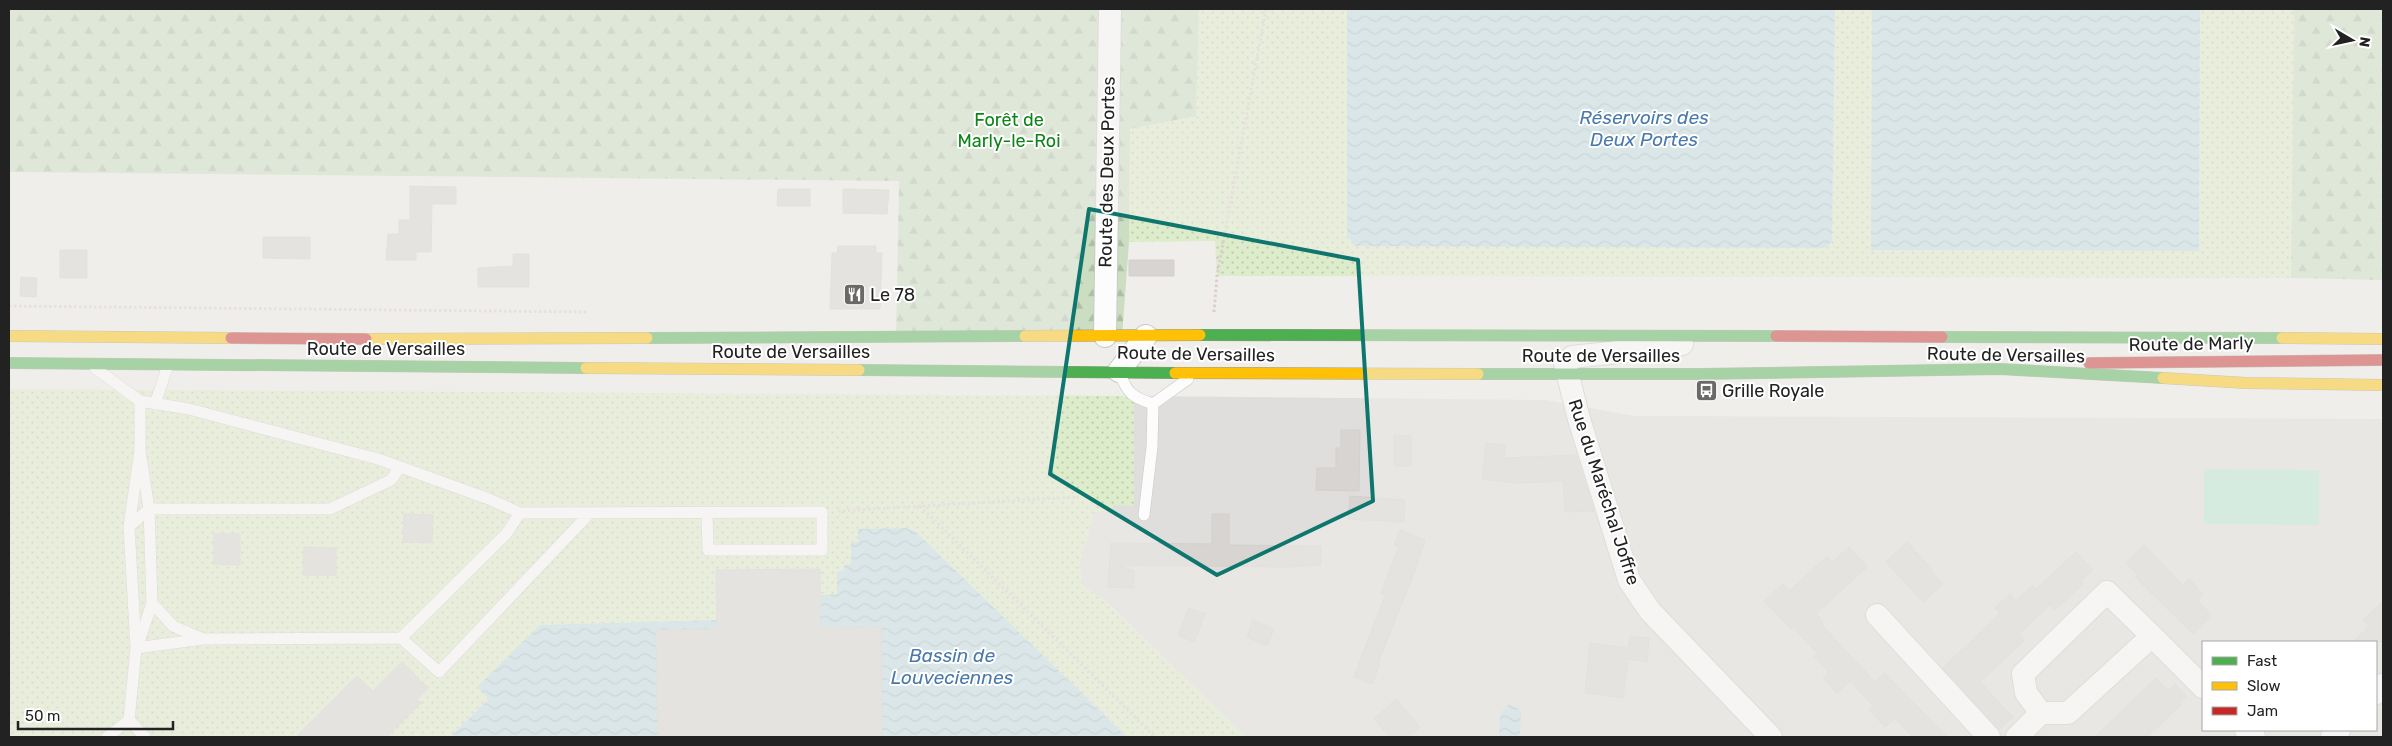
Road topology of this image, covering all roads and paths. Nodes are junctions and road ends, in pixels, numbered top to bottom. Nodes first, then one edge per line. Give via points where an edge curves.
1 (1110, 9) edge
2 (1266, 9) edge
3 (9, 306) edge
4 (596, 312) dead end
5 (1212, 335) junction
6 (1709, 335) junction
7 (9, 336) edge
8 (1104, 336) junction
9 (1146, 336) junction
10 (2383, 339) edge
11 (2257, 360) junction
12 (2383, 360) edge
13 (9, 363) edge
14 (90, 364) junction
15 (168, 365) junction
16 (2000, 369) junction
17 (1119, 371) junction
18 (1198, 373) junction
19 (1568, 374) junction
20 (2277, 383) junction
21 (2383, 385) edge
22 (140, 402) junction
23 (155, 404) junction
24 (1152, 404) junction
25 (140, 450) junction
26 (400, 467) junction
27 (1078, 497) dead end
28 (920, 506) junction
29 (149, 509) junction
30 (707, 512) junction
31 (822, 512) junction
32 (590, 513) junction
33 (520, 514) junction
34 (1144, 515) dead end
35 (129, 527) junction
36 (152, 603) junction
37 (1877, 615) dead end
38 (2152, 636) junction
39 (401, 638) junction
40 (203, 639) junction
41 (136, 648) junction
42 (2202, 686) edge
43 (2041, 713) junction
44 (129, 720) junction
45 (107, 737) edge
46 (145, 737) edge
47 (1154, 737) edge
48 (1771, 737) edge
49 (1989, 737) edge
50 (2017, 737) edge

1 - 8 street, Route des Deux Portes
2 - 5 path via 1217,276
3 - 4 path
5 - 6 main road, Route de Versailles
5 - 9 main road, Route de Versailles
6 - 10 main road, Route de Versailles
6 - 19 street via 1674,346 1572,357 1565,364
7 - 8 main road, Route de Versailles via 408,340
8 - 9 main road, Route de Versailles
9 - 17 street
11 - 12 main road, Route de Marly
11 - 16 main road, Route de Marly via 2036,364
11 - 20 lane
13 - 14 main road, Route de Versailles
14 - 15 main road, Route de Versailles
14 - 22 lane
15 - 17 main road, Route de Versailles
15 - 23 lane
16 - 19 main road, Route de Versailles
16 - 20 main road, Route de Versailles
17 - 18 main road, Route de Versailles
17 - 24 lane via 1135,398
18 - 19 main road, Route de Versailles
18 - 24 lane
19 - 48 street, Rue du Maréchal Joffre via 1579,419 1634,590 1650,611
20 - 21 main road, Route de Versailles
22 - 23 lane
22 - 25 lane
23 - 26 lane via 189,409
24 - 34 lane via 1152,447
25 - 29 lane
25 - 35 lane
26 - 29 lane via 391,480 330,509
26 - 33 lane via 489,499
27 - 28 path
28 - 31 path
28 - 47 path
29 - 35 lane
29 - 36 lane
30 - 31 lane
30 - 31 lane via 708,550 822,550
30 - 32 lane
32 - 33 lane
32 - 39 lane via 439,672
33 - 39 lane via 506,534
35 - 41 lane
36 - 40 lane via 173,626
36 - 41 lane
37 - 49 street
38 - 42 street
38 - 43 street via 2068,713
38 - 43 street via 2107,592 2023,674 2026,693
39 - 40 lane
40 - 41 lane
41 - 44 lane
43 - 50 street
44 - 45 lane
44 - 46 lane

